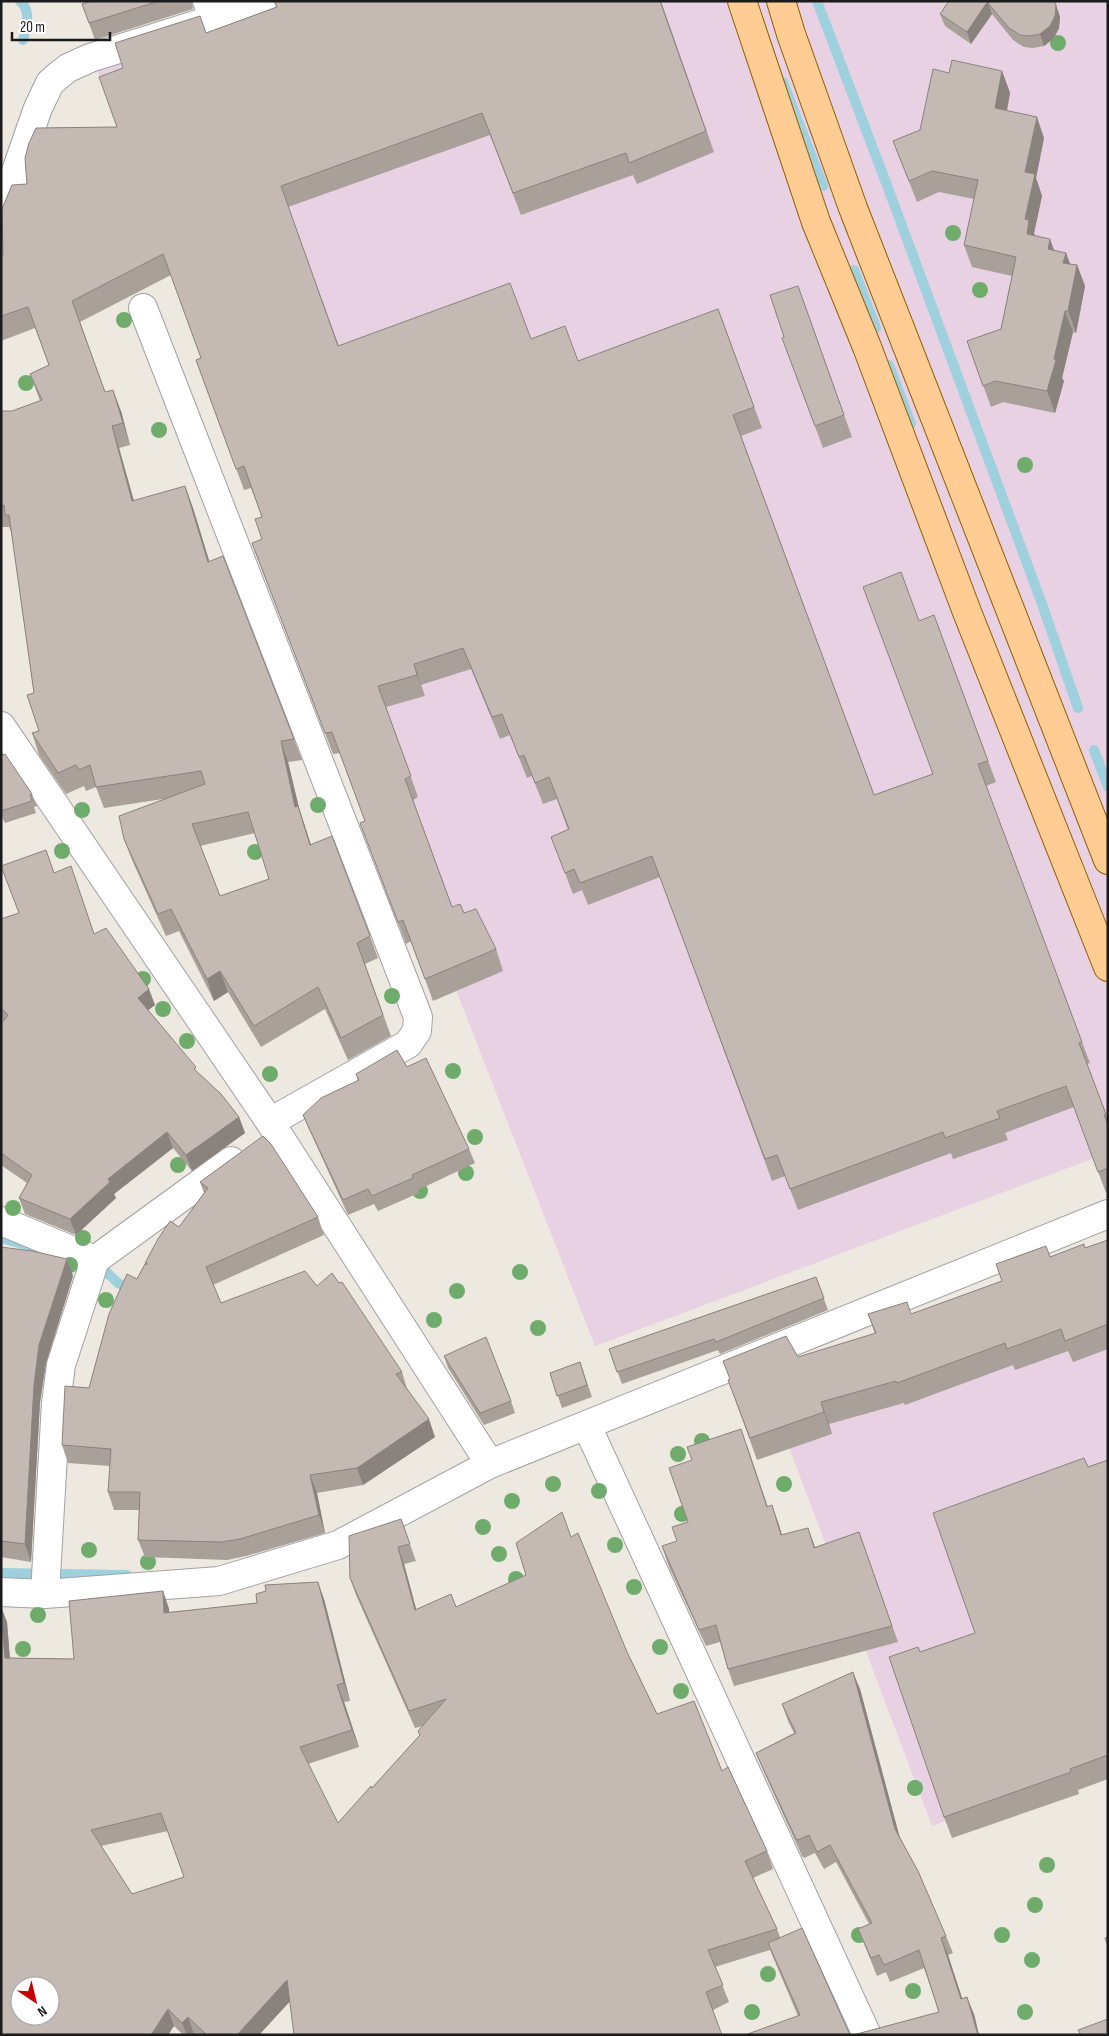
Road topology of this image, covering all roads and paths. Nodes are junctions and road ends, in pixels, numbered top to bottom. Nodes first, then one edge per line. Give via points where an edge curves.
1 (263, 1) edge
2 (742, 1) edge
3 (781, 1) edge
4 (210, 10) edge
5 (853, 208) junction
6 (1, 214) edge
7 (816, 222) junction
8 (143, 308) dead end
9 (989, 556) junction
10 (952, 570) junction
11 (1, 726) edge
12 (1059, 732) junction
13 (1020, 746) junction
14 (1108, 860) edge
15 (1108, 967) edge
16 (272, 1126) junction
17 (1108, 1214) edge
18 (1, 1221) edge
19 (95, 1260) junction
20 (587, 1426) junction
21 (490, 1464) junction
22 (1, 1592) edge
23 (45, 1594) junction
24 (867, 2035) edge

1 - 4 street
2 - 7 main road
3 - 5 main road
4 - 6 street via 90,58 58,75 50,83 38,108
5 - 7 main road
5 - 9 main road
7 - 10 main road
8 - 16 street via 418,1017 417,1031 408,1044
9 - 10 main road
9 - 12 main road
10 - 13 main road
11 - 16 street
12 - 13 main road
12 - 14 main road
13 - 15 main road
16 - 19 street
16 - 21 street
17 - 20 street
18 - 19 street
19 - 23 street via 60,1375
20 - 21 street
20 - 24 street
21 - 23 street via 338,1545 219,1581
22 - 23 street

